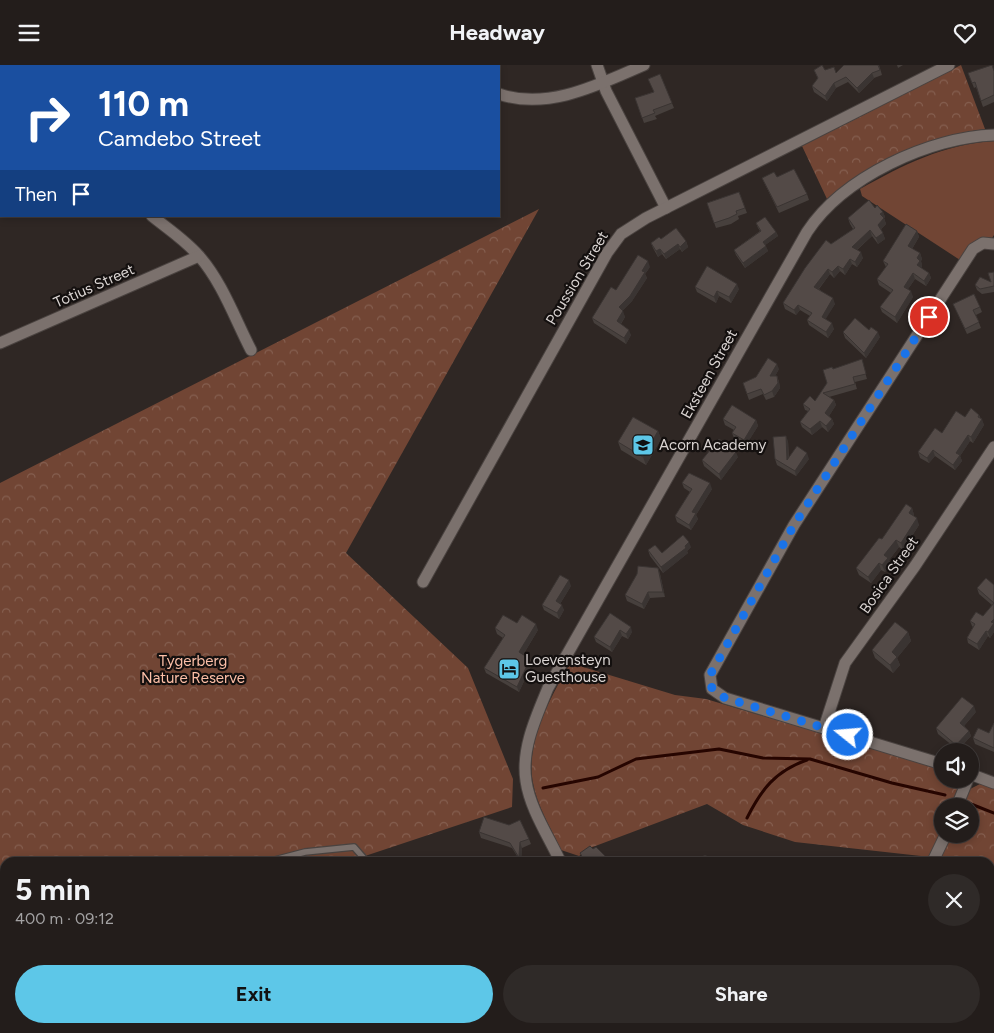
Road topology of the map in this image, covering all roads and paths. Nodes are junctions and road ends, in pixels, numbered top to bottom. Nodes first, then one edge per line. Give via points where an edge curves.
1 (597, 65) edge
2 (644, 65) edge
3 (949, 65) edge
4 (604, 83) junction
5 (500, 94) edge
6 (994, 135) edge
7 (666, 208) junction
8 (153, 217) edge
9 (994, 244) edge
10 (199, 256) junction
11 (0, 343) edge
12 (251, 350) dead end
13 (994, 447) edge
14 (423, 581) dead end
15 (824, 728) junction
16 (934, 761) edge
17 (979, 777) edge
18 (994, 783) edge
19 (942, 843) edge
20 (286, 857) edge
21 (363, 857) edge
22 (558, 857) edge
23 (935, 857) edge

1 - 4 street
2 - 4 street
3 - 7 street, Poussion Street
4 - 5 street via 552,97 522,98
4 - 7 street
6 - 22 street, Eksteen Street via 963,138 924,149 888,166 842,195 817,217 807,232 548,689 537,715 528,745 526,782 534,808
7 - 14 street, Poussion Street via 629,227 614,241
8 - 10 street
9 - 15 street via 983,243 973,249 794,525 710,675 712,689 725,698
10 - 11 street, Totius Street
10 - 12 street via 221,289
13 - 15 street, Bosica Street via 915,566 845,663
15 - 16 street
17 - 18 street
19 - 23 street
20 - 21 lane via 354,847

